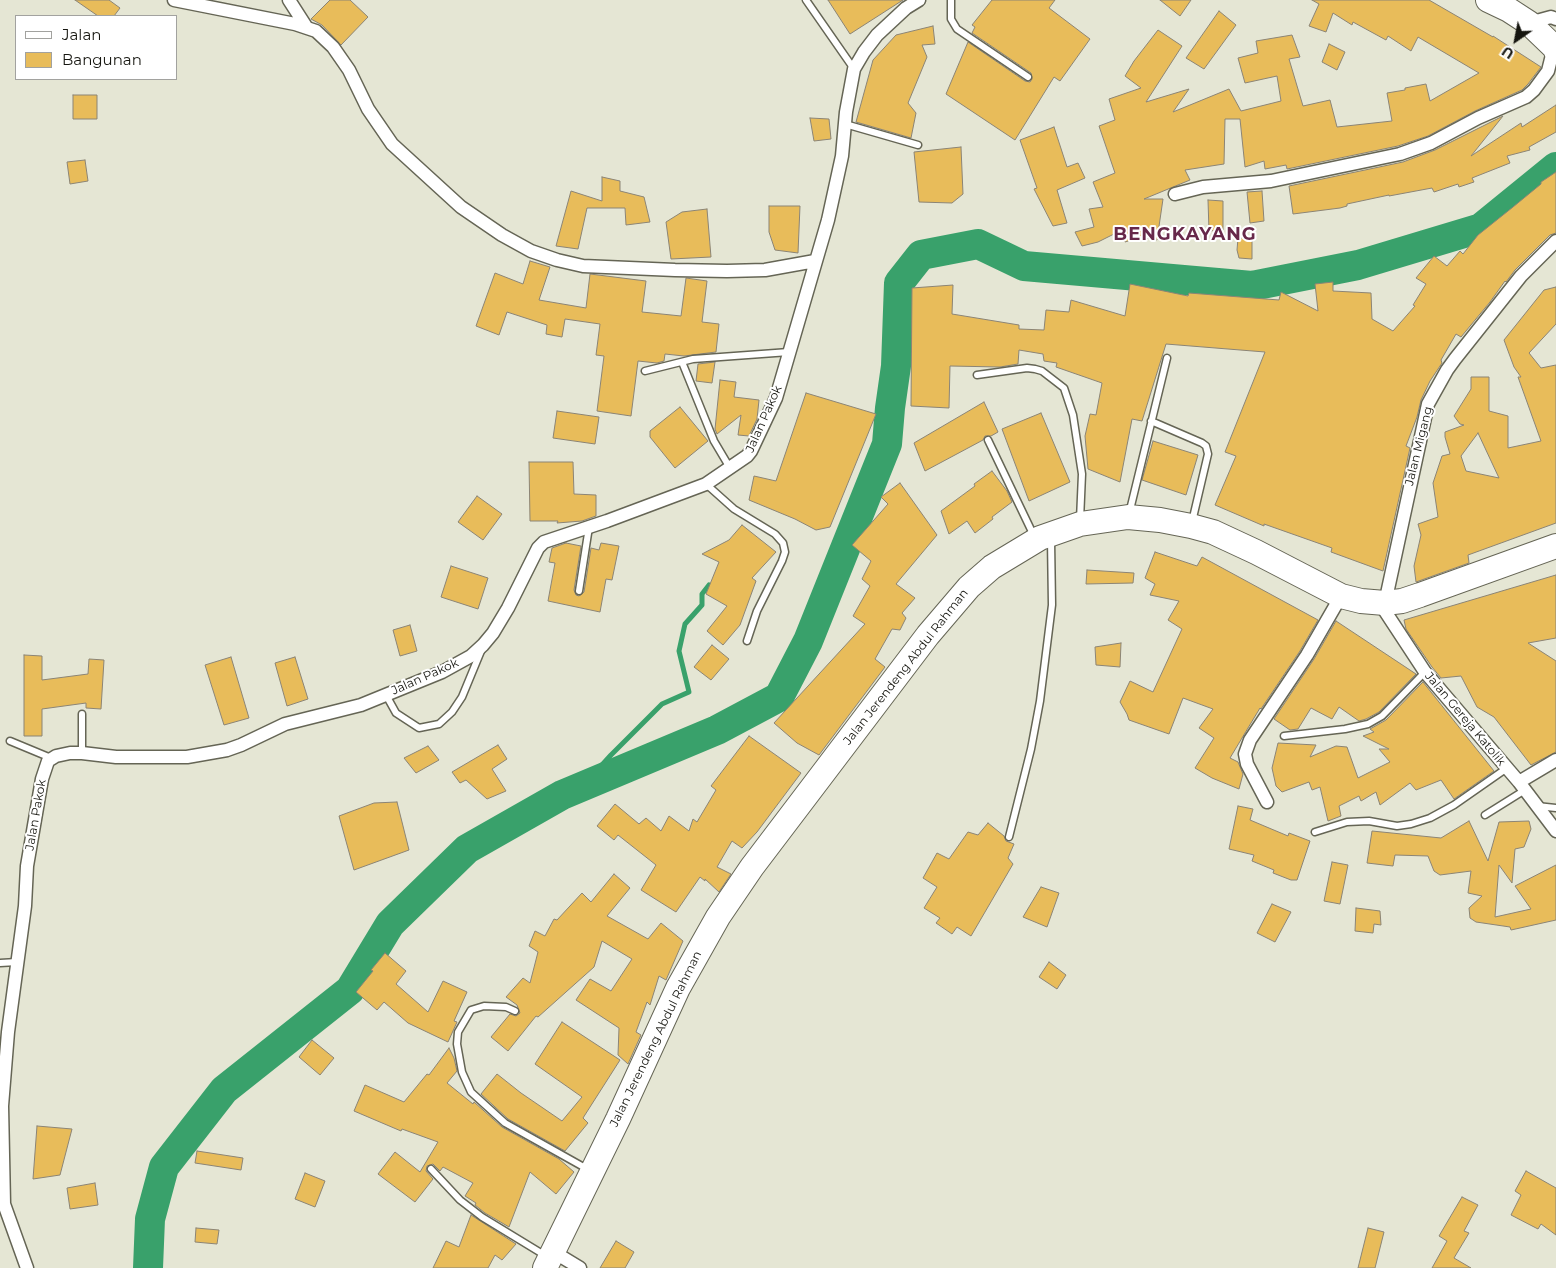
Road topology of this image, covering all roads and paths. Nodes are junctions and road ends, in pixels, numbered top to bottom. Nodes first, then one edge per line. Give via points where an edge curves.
1 (174, 0) edge
2 (289, 0) edge
3 (806, 0) edge
4 (919, 0) edge
5 (951, 0) edge
6 (1488, 0) edge
7 (1556, 19) edge
8 (1529, 23) junction
9 (307, 28) junction
10 (1555, 49) edge
11 (854, 69) junction
12 (1028, 77) dead end
13 (845, 124) junction
14 (918, 145) dead end
15 (1175, 194) dead end
16 (1556, 241) edge
17 (815, 262) junction
18 (789, 352) junction
19 (1167, 358) dead end
20 (682, 362) junction
21 (645, 371) dead end
22 (977, 376) dead end
23 (1151, 422) junction
24 (988, 440) dead end
25 (730, 468) junction
26 (706, 484) junction
27 (1128, 517) junction
28 (1080, 524) junction
29 (1191, 526) junction
30 (589, 527) junction
31 (1043, 537) junction
32 (1556, 546) edge
33 (579, 592) dead end
34 (1341, 596) junction
35 (1382, 602) junction
36 (747, 641) dead end
37 (483, 645) junction
38 (1425, 672) junction
39 (386, 695) junction
40 (82, 714) dead end
41 (1284, 736) dead end
42 (10, 741) dead end
43 (82, 753) junction
44 (51, 758) junction
45 (1556, 760) edge
46 (1507, 768) junction
47 (1522, 786) junction
48 (1267, 802) dead end
49 (1537, 806) junction
50 (1556, 808) edge
51 (1485, 815) dead end
52 (1556, 831) edge
53 (1315, 832) dead end
54 (1010, 837) dead end
55 (17, 962) junction
56 (0, 963) edge
57 (515, 1011) dead end
58 (4, 1024) edge
59 (431, 1169) dead end
60 (592, 1172) junction
61 (2, 1204) edge
62 (549, 1259) edge
63 (27, 1268) edge
64 (580, 1268) edge

1 - 9 street
2 - 9 street
3 - 11 lane
4 - 11 street, Jalan Pakok via 877,35
5 - 12 lane via 951,19 957,29
6 - 8 highway
7 - 8 street via 1551,17
8 - 10 highway
9 - 17 street via 316,31 333,47 392,144 461,207 531,251 583,266 676,270 764,270
10 - 15 street via 1548,71 1526,97 1431,143 1400,154 1271,181 1202,187
11 - 13 street, Jalan Pakok
13 - 14 lane
13 - 17 street, Jalan Pakok via 842,156
16 - 35 street, Jalan Migang via 1521,276 1446,370 1428,404
17 - 18 street, Jalan Pakok
18 - 20 lane
18 - 25 street, Jalan Pakok via 776,398 752,451
19 - 23 lane
20 - 21 lane
20 - 25 lane via 714,441
22 - 28 lane via 1035,369 1064,388 1073,415 1082,474
23 - 27 lane
23 - 29 lane via 1206,446 1208,454
24 - 31 lane
25 - 26 street, Jalan Pakok
26 - 30 street, Jalan Pakok
26 - 36 lane via 734,509 775,534 783,543 782,561 757,610
27 - 28 highway, Jalan Jerendeng Abdul Rahman
27 - 29 highway, Jalan Jerendeng Abdul Rahman
28 - 31 highway, Jalan Jerendeng Abdul Rahman
29 - 34 highway, Jalan Jerendeng Abdul Rahman via 1213,532 1256,552
30 - 33 lane
30 - 37 street, Jalan Pakok via 540,544 508,608
31 - 54 lane via 1052,604 1040,701
31 - 60 highway, Jalan Jerendeng Abdul Rahman via 992,567 947,612 752,867 709,931 678,988
32 - 35 highway, Jalan Jerendeng Abdul Rahman via 1402,601
34 - 35 highway, Jalan Jerendeng Abdul Rahman
34 - 48 street via 1307,655 1250,740 1246,764
35 - 38 street, Jalan Gereja Katolik
37 - 39 street, Jalan Pakok via 471,656 442,672
37 - 39 lane via 462,697 439,724 419,728 396,713
38 - 41 lane via 1382,716 1368,724
38 - 46 street, Jalan Gereja Katolik
39 - 43 street, Jalan Pakok via 361,705 292,722 241,746 209,754 116,757
40 - 43 lane
42 - 44 lane
43 - 44 street, Jalan Pakok
44 - 55 street, Jalan Pakok via 46,764 34,820
45 - 47 street
46 - 47 street, Jalan Gereja Katolik
46 - 53 lane via 1430,818 1397,826 1369,821 1347,822
47 - 49 street, Jalan Gereja Katolik
47 - 51 lane
49 - 50 lane
49 - 52 street, Jalan Gereja Katolik
55 - 56 lane
55 - 58 street, Jalan Pakok
57 - 60 lane via 506,1007 484,1006 471,1010 458,1032 462,1072 471,1092 505,1123
58 - 61 street, Jalan Pakok
59 - 62 lane via 460,1200 482,1217
60 - 62 highway, Jalan Jerendeng Abdul Rahman
61 - 63 street, Jalan Pakok
62 - 64 street

